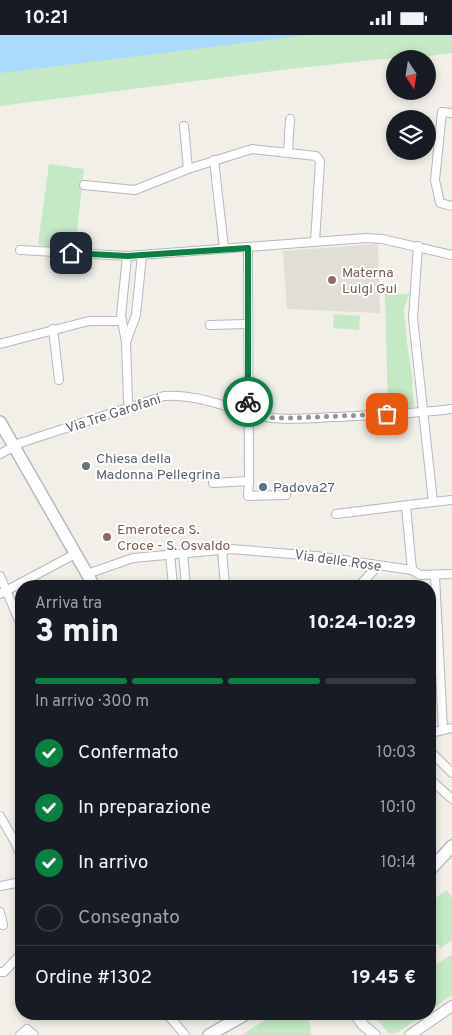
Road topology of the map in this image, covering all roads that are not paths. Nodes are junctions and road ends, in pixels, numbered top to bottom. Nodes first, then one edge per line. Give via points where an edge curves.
1 (452, 113) edge
2 (290, 119) dead end
3 (184, 126) dead end
4 (288, 152) junction
5 (214, 160) junction
6 (188, 169) junction
7 (84, 185) dead end
8 (452, 206) edge
9 (315, 242) junction
10 (418, 246) junction
11 (224, 248) junction
12 (248, 248) junction
13 (20, 250) dead end
14 (142, 255) junction
15 (452, 255) edge
16 (127, 256) junction
17 (122, 321) junction
18 (247, 324) junction
19 (210, 325) dead end
20 (54, 329) junction
21 (126, 342) junction
22 (0, 344) edge
23 (59, 379) dead end
24 (130, 407) junction
25 (452, 409) edge
26 (248, 413) junction
27 (424, 413) junction
28 (0, 422) edge
29 (14, 446) junction
30 (0, 454) edge
31 (249, 481) junction
32 (213, 483) dead end
33 (286, 495) dead end
34 (452, 500) edge
35 (433, 502) junction
36 (406, 506) junction
37 (336, 514) dead end
38 (222, 550) junction
39 (183, 553) junction
40 (75, 554) junction
41 (170, 554) junction
42 (378, 566) junction
43 (412, 570) junction
44 (87, 574) junction
45 (452, 574) edge
46 (0, 576) edge
47 (435, 576) junction
48 (26, 580) edge
49 (90, 580) edge
50 (172, 580) edge
51 (185, 580) edge
52 (224, 580) edge
53 (364, 580) edge
54 (435, 580) edge
55 (15, 586) edge
56 (3, 592) edge
57 (436, 595) edge
58 (15, 614) edge
59 (452, 728) edge
60 (443, 730) junction
61 (436, 732) edge
62 (436, 757) edge
63 (452, 773) edge
64 (436, 785) edge
65 (452, 799) edge
66 (0, 816) edge
67 (4, 831) edge
68 (452, 846) edge
69 (15, 847) edge
70 (436, 863) edge
71 (15, 883) edge
72 (0, 886) edge
73 (0, 912) edge
74 (3, 925) dead end
75 (15, 960) edge
76 (0, 972) edge
77 (452, 1006) edge
78 (436, 1017) edge
79 (172, 1020) edge
80 (235, 1020) edge
81 (359, 1020) edge
82 (432, 1020) edge
83 (363, 1025) junction
84 (20, 1035) edge
85 (34, 1035) edge
86 (185, 1035) edge
87 (209, 1035) edge
88 (368, 1035) edge
89 (375, 1035) edge
90 (410, 1035) edge

1 - 8 street via 442,112 435,180 440,203
2 - 4 street
3 - 6 street
4 - 5 street via 252,149
4 - 9 street via 316,156 320,161
5 - 6 street
5 - 11 street
6 - 7 street via 135,190
9 - 10 street via 366,238
9 - 12 street
10 - 15 street
10 - 27 street via 413,318
11 - 12 street
11 - 14 street
12 - 18 street
13 - 16 street
14 - 16 street
14 - 21 street via 136,315
16 - 17 street
17 - 20 street via 89,321
17 - 21 street
18 - 19 street
18 - 26 street
20 - 22 street
20 - 23 street
21 - 24 street
24 - 26 street, Via Tre Garofani via 178,395
24 - 29 street, Via Tre Garofani
25 - 27 street, Via Tre Garofani
26 - 27 street, Via Tre Garofani via 274,418
26 - 31 street
27 - 35 street
28 - 29 main road
29 - 30 street, Via Tre Garofani
29 - 40 main road
31 - 32 street
31 - 33 street via 248,496
34 - 35 street
35 - 36 street
36 - 37 street
36 - 43 street
38 - 39 street, Via delle Rose
38 - 42 street, Via delle Rose via 316,556
38 - 52 street
39 - 41 street, Via delle Rose
39 - 51 street
40 - 44 main road
40 - 48 street
41 - 44 street, Via delle Rose via 133,558
41 - 50 street
42 - 43 street, Via delle Rose
42 - 53 street
43 - 47 street, Via delle Rose via 420,575
44 - 49 main road
45 - 47 street, Via delle Rose
46 - 56 street
47 - 54 street
55 - 56 street
56 - 58 street
57 - 60 street
59 - 60 street
60 - 61 street
62 - 63 street
64 - 65 street
66 - 67 street
67 - 69 street
68 - 70 main road
71 - 72 street
73 - 74 street
75 - 76 street
77 - 78 street
79 - 86 street
80 - 87 main road
81 - 83 street
82 - 90 street
83 - 88 street
83 - 89 street
84 - 85 street via 26,1029

